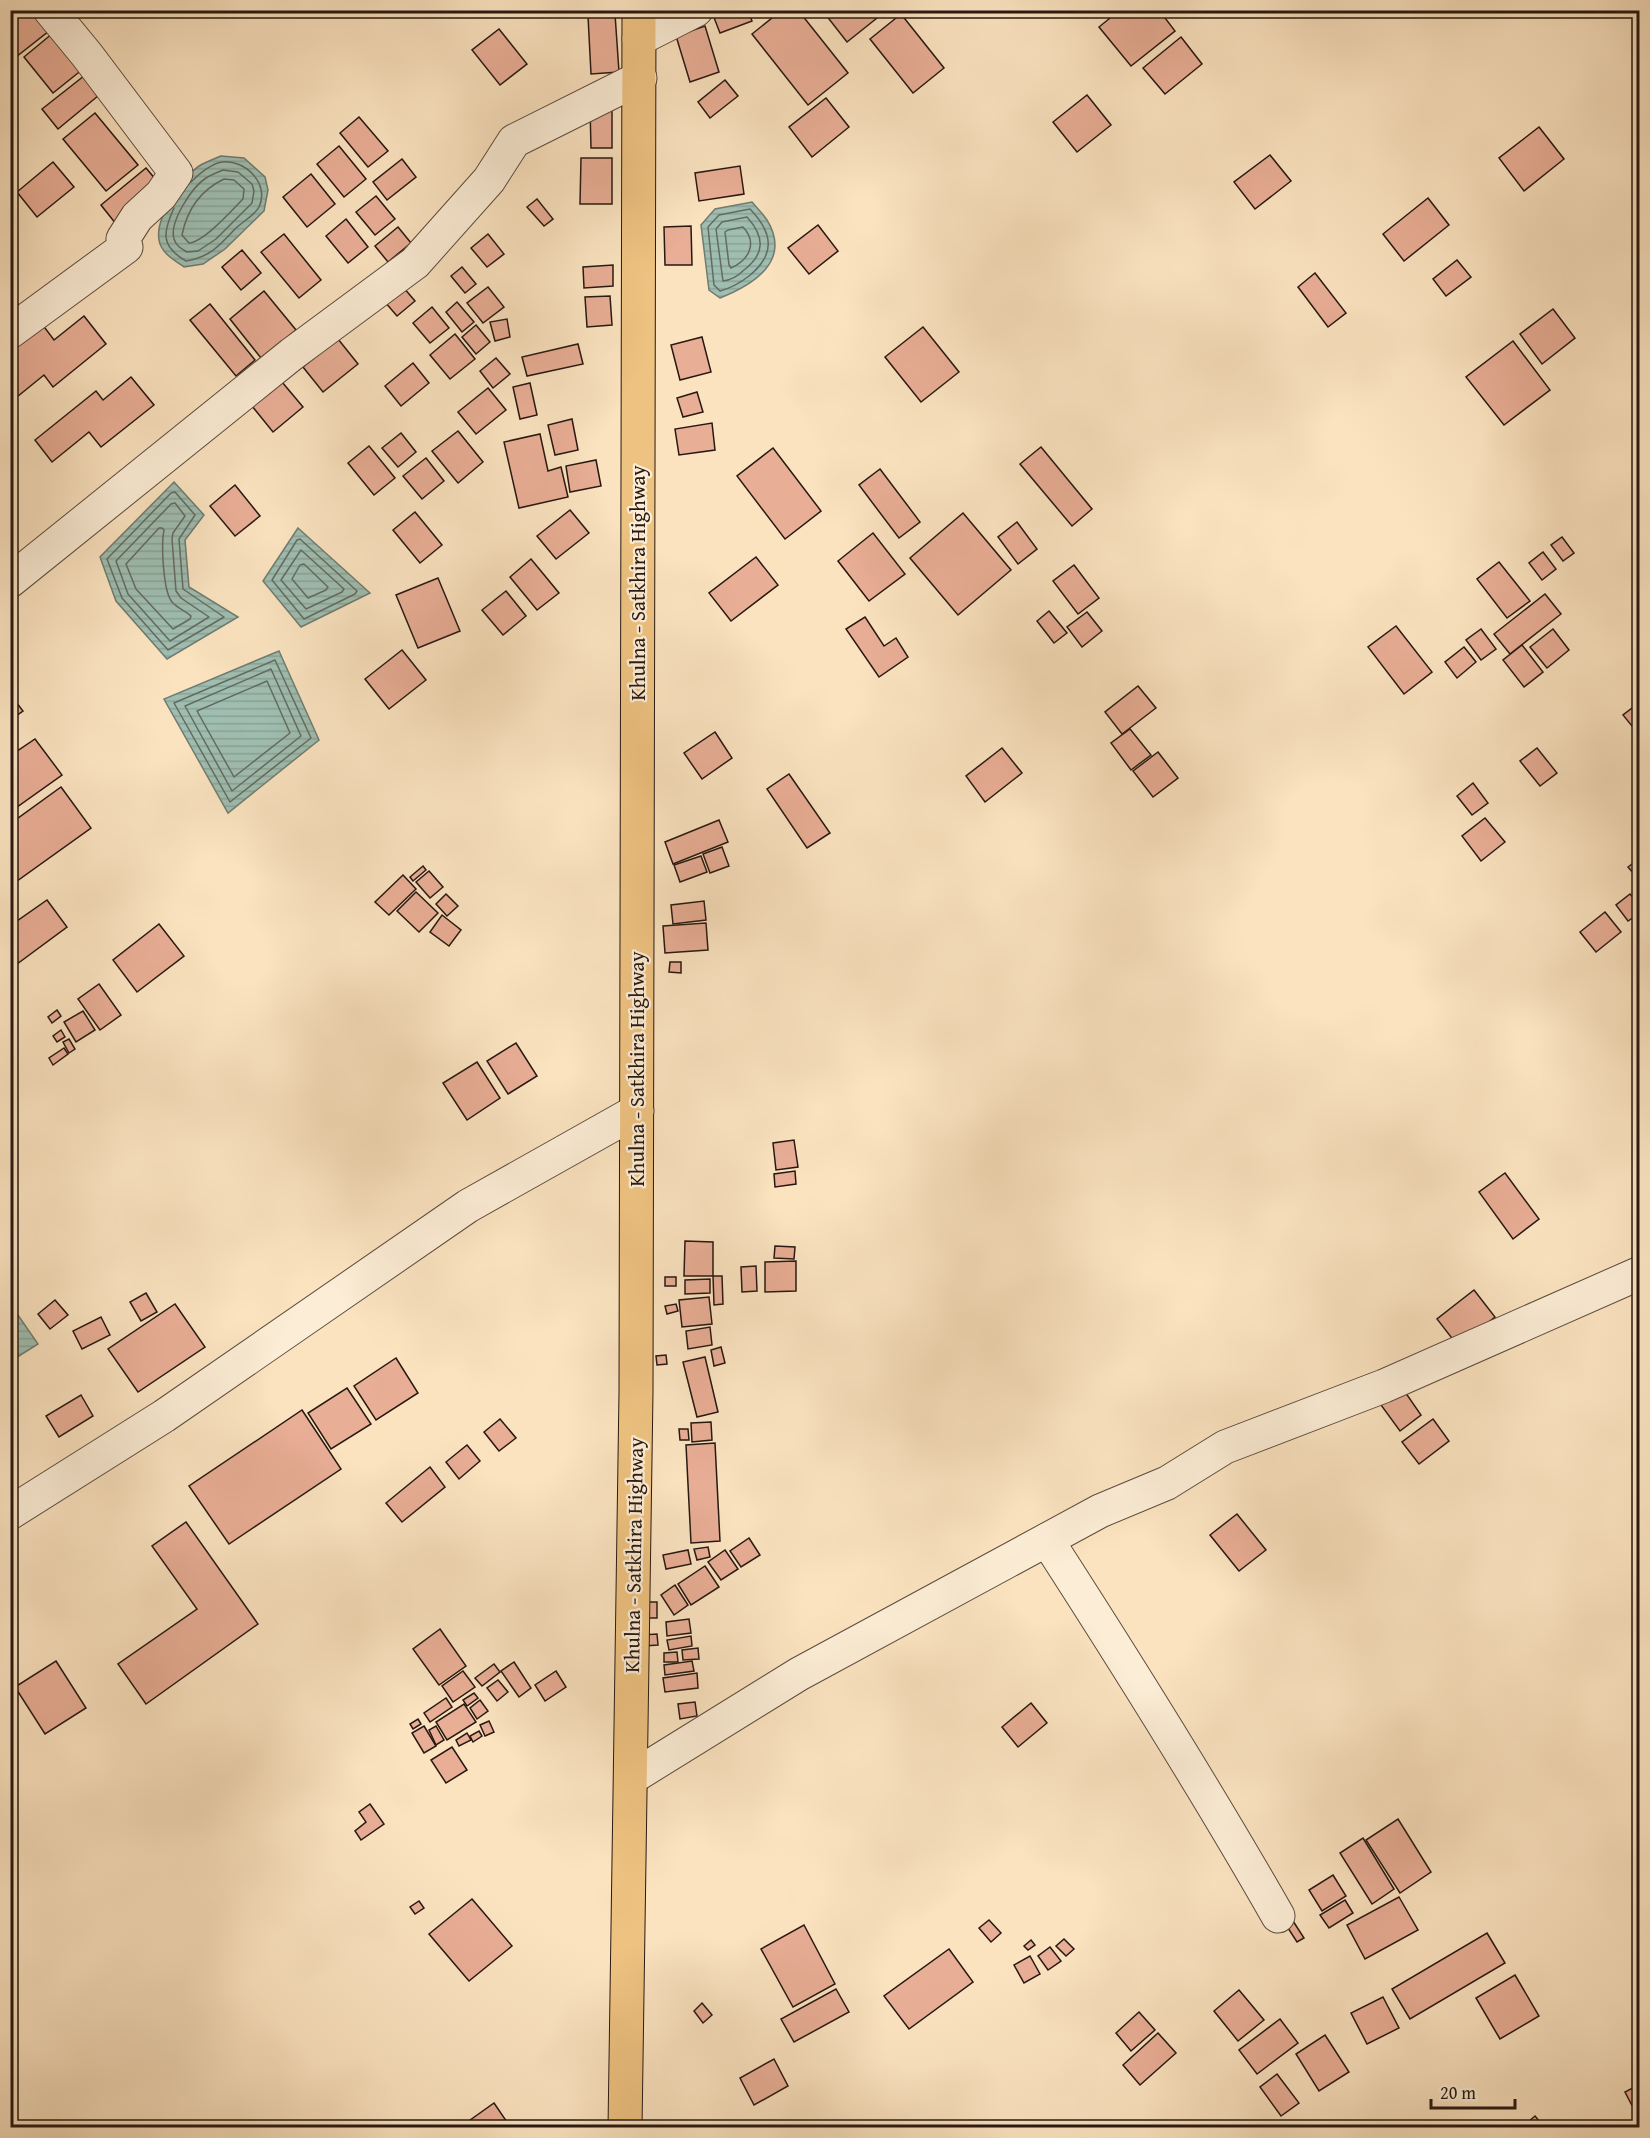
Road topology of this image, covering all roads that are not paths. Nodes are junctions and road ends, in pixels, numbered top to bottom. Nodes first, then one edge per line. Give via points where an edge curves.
1 (50, 10) edge
2 (696, 10) edge
3 (639, 25) edge
4 (640, 78) junction
5 (10, 332) edge
6 (10, 581) edge
7 (637, 1111) junction
8 (1640, 1273) edge
9 (10, 1513) edge
10 (1047, 1540) junction
11 (631, 1778) junction
12 (1278, 1916) dead end
13 (625, 2127) edge

1 - 5 street via 176,173 161,195 137,217 123,239 126,247
2 - 3 street
3 - 4 highway, Khulna - Satkhira Highway
4 - 6 street via 514,141 489,180 415,263 292,354
4 - 7 highway, Khulna - Satkhira Highway
7 - 9 street via 468,1206 164,1416
7 - 11 highway, Khulna - Satkhira Highway
8 - 10 street via 1384,1386 1226,1447 1167,1483 1100,1511
10 - 11 street via 799,1674
10 - 12 street via 1214,1805
11 - 13 highway, Khulna - Satkhira Highway

